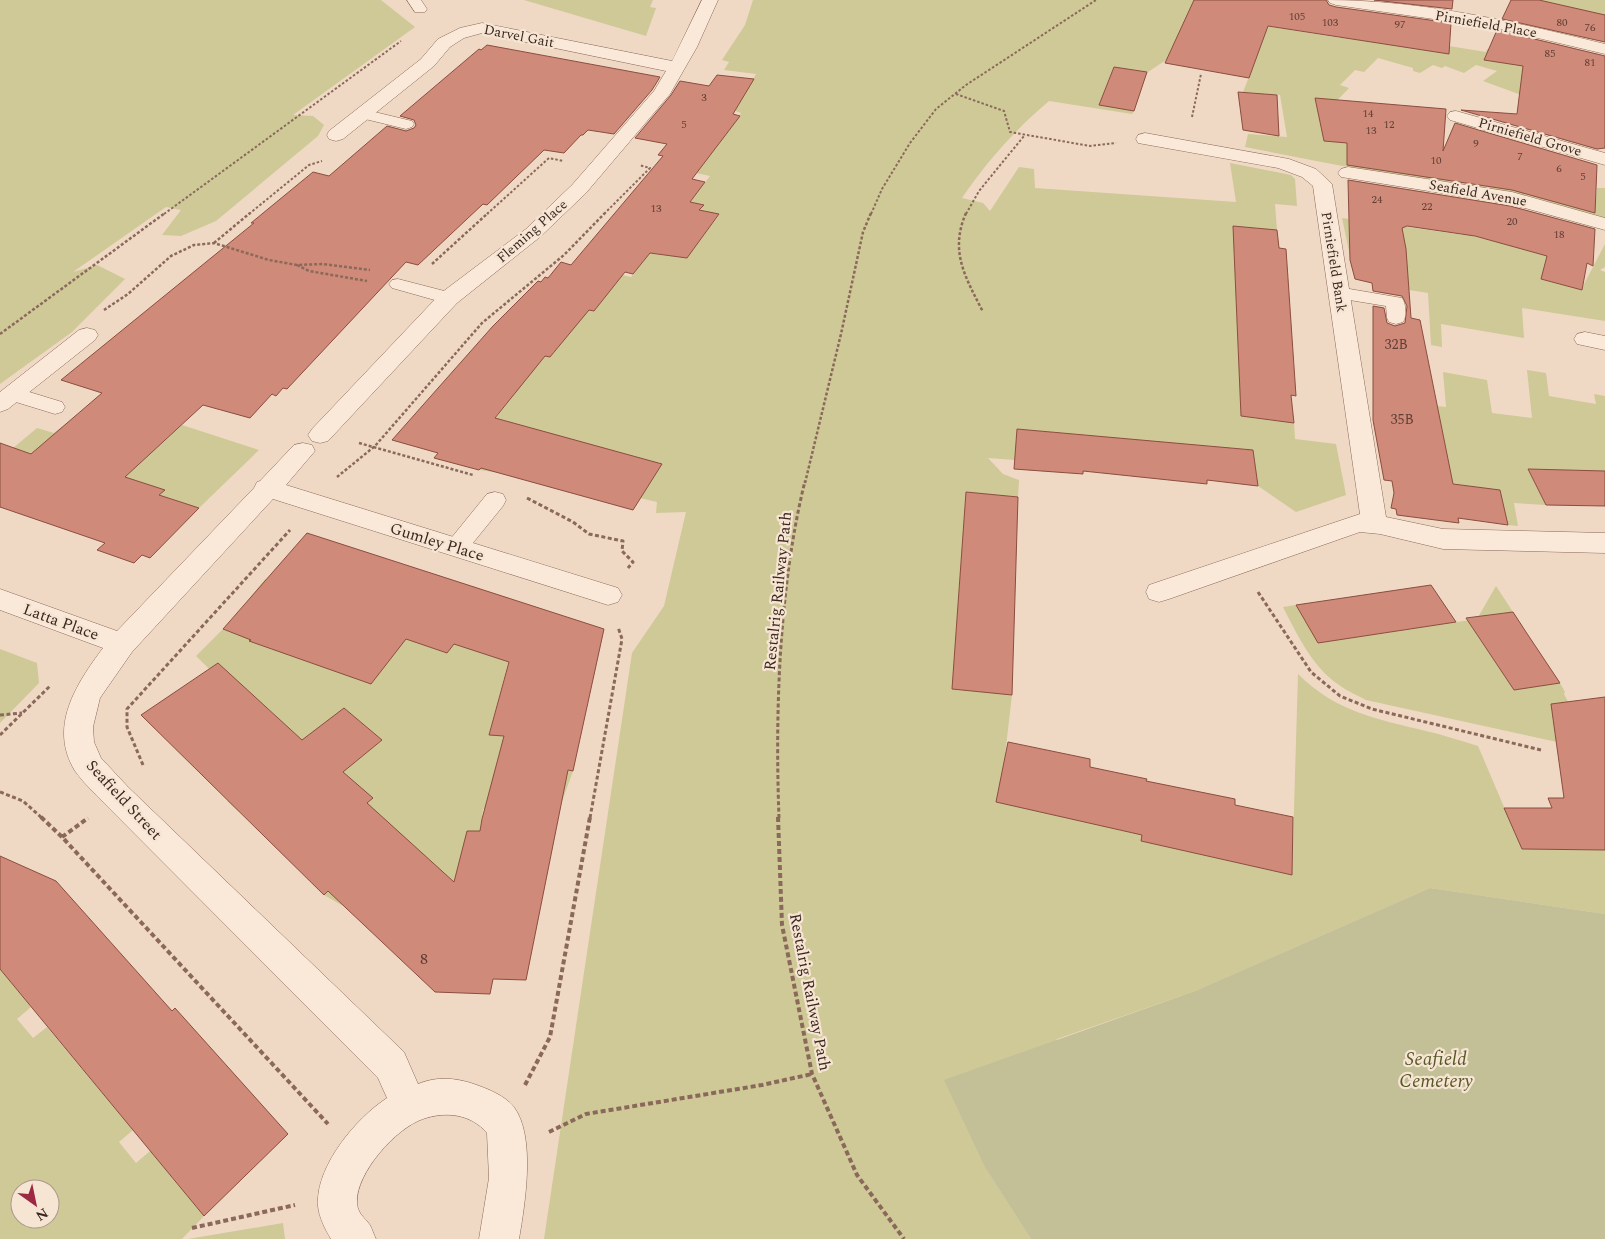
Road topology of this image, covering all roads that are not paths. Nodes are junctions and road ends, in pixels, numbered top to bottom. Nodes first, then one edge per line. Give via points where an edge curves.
1 (710, 0) edge
2 (1336, 0) edge
3 (1474, 0) edge
4 (1472, 20) junction
5 (1605, 49) edge
6 (678, 67) junction
7 (362, 114) junction
8 (1456, 116) dead end
9 (406, 124) dead end
10 (336, 135) dead end
11 (1145, 139) road end
12 (1605, 159) edge
13 (1348, 173) dead end
14 (1605, 224) edge
15 (398, 284) road end
16 (1338, 292) junction
17 (442, 296) junction
18 (1396, 318) dead end
19 (87, 335) road end
20 (7, 399) edge
21 (55, 407) dead end
22 (312, 443) joint
23 (266, 488) junction
24 (495, 500) dead end
25 (1374, 523) junction
26 (1605, 543) edge
27 (456, 548) junction
28 (1159, 592) dead end
29 (608, 595) road end
30 (0, 599) edge
31 (122, 644) junction
32 (410, 1106) junction
33 (356, 1239) edge
34 (499, 1239) edge

1 - 6 street, Fleming Place via 704,19
2 - 4 street, Pirniefield Place
3 - 4 street
4 - 5 street, Pirniefield Place
6 - 7 street, Darvel Gait via 474,29 456,35 434,51 428,62
6 - 17 street, Fleming Place via 651,106 579,190 533,232
7 - 9 lane
7 - 10 street, Darvel Gait
8 - 12 street, Pirniefield Grove
11 - 16 street, Pirniefield Bank via 1296,166 1317,178 1322,184
13 - 14 street, Seafield Avenue via 1512,198
15 - 17 lane
16 - 18 lane via 1395,302
16 - 25 street, Pirniefield Bank
17 - 22 street, Fleming Place
19 - 20 street
20 - 21 lane
22 - 23 street, Seafield Street
23 - 27 street, Gumley Place
23 - 31 street, Seafield Street
24 - 27 lane
25 - 26 street via 1443,539
25 - 28 street via 1346,526
27 - 29 street, Gumley Place
30 - 31 street, Latta Place
31 - 32 street, Seafield Street via 96,676 82,707 77,730 84,759 117,796 391,1065
32 - 33 street via 380,1124 355,1154 342,1178 337,1195 339,1215
32 - 34 street via 440,1097 471,1100 489,1109 506,1139 507,1197

